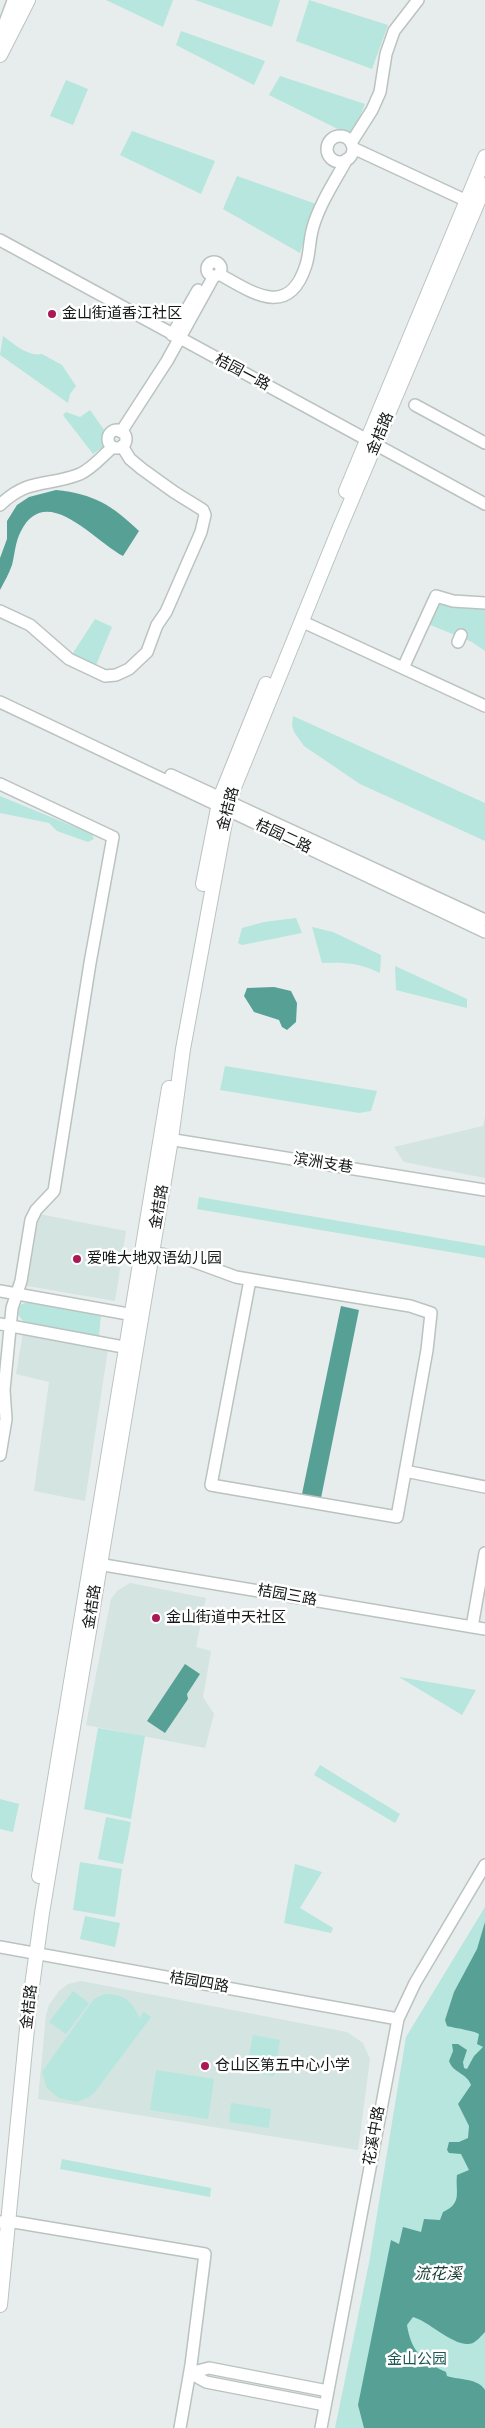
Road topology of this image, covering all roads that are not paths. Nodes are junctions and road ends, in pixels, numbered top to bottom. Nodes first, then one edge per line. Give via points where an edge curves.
1 (8, 0) edge
2 (16, 0) edge
3 (28, 0) edge
4 (418, 0) edge
5 (0, 13) edge
6 (0, 43) edge
7 (0, 55) edge
8 (352, 145) junction
9 (485, 157) edge
10 (347, 159) junction
11 (485, 185) edge
12 (467, 201) junction
13 (0, 240) edge
14 (176, 337) junction
15 (415, 405) dead end
16 (372, 442) junction
17 (485, 443) edge
18 (118, 446) junction
19 (485, 504) edge
20 (0, 505) edge
21 (485, 603) edge
22 (0, 611) edge
23 (301, 621) junction
24 (403, 668) junction
25 (0, 694) edge
26 (0, 702) edge
27 (485, 706) edge
28 (0, 784) edge
29 (224, 804) junction
30 (485, 920) edge
31 (485, 932) edge
32 (166, 1138) junction
33 (485, 1190) edge
34 (147, 1251) junction
35 (250, 1280) junction
36 (0, 1291) edge
37 (18, 1294) junction
38 (136, 1316) junction
39 (6, 1325) edge
40 (131, 1348) junction
41 (0, 1455) edge
42 (405, 1471) junction
43 (485, 1486) edge
44 (485, 1553) edge
45 (95, 1564) junction
46 (472, 1627) junction
47 (485, 1629) edge
48 (485, 1865) edge
49 (0, 1947) edge
50 (32, 1953) junction
51 (398, 2019) junction
52 (0, 2208) edge
53 (4, 2222) edge
54 (0, 2305) edge
55 (190, 2373) junction
56 (328, 2391) junction
57 (325, 2405) junction
58 (180, 2428) edge
59 (321, 2428) edge

1 - 5 highway
2 - 6 highway
3 - 7 main road
4 - 8 street via 394,31 386,54 380,92
8 - 10 street
8 - 10 street via 346,138 338,136 330,140 327,147 328,156 335,161
8 - 12 street
9 - 12 main road
10 - 14 street via 320,209 311,234 306,268 290,293 280,298 267,298 214,274
11 - 16 main road, 金桔路
12 - 16 main road
13 - 14 street, 桔园一路
14 - 16 street, 桔园一路
14 - 18 street via 121,432 126,439
15 - 17 street
16 - 19 street, 桔园一路
16 - 23 main road, 金桔路
16 - 29 main road
18 - 20 street via 82,473 30,485
18 - 22 street via 142,469 205,515 201,532 147,652 129,669 105,676 69,659 36,629
21 - 24 street via 453,601 436,596
23 - 24 street
23 - 29 main road, 金桔路
24 - 27 street
25 - 29 street, 桔园二路
26 - 29 street, 桔园二路
28 - 37 street via 113,837 54,1191 31,1220
29 - 30 street, 桔园二路
29 - 31 street, 桔园二路
29 - 32 main road, 金桔路
32 - 33 street, 滨洲支巷
32 - 34 main road, 金桔路
34 - 35 street via 187,1259
34 - 38 main road, 金桔路
35 - 42 street via 398,1304 430,1313 427,1350
35 - 42 street via 212,1485 397,1517
36 - 37 street
37 - 38 street
37 - 39 street
38 - 40 main road, 金桔路
39 - 40 street
39 - 41 street via 6,1419
40 - 45 main road, 金桔路
42 - 43 street
44 - 46 street
45 - 46 street, 桔园三路
45 - 50 main road, 金桔路
46 - 47 street, 桔园三路
48 - 51 street, 花溪中路 via 415,1983
49 - 50 street, 桔园四路
50 - 51 street, 桔园四路
50 - 52 main road via 20,2006
50 - 53 main road, 金桔路
51 - 56 street, 花溪中路
53 - 54 main road, 金桔路
53 - 55 street via 205,2254
55 - 56 street via 208,2368
55 - 57 street via 206,2382
55 - 58 street
56 - 57 street, 花溪中路
57 - 59 street, 花溪中路

